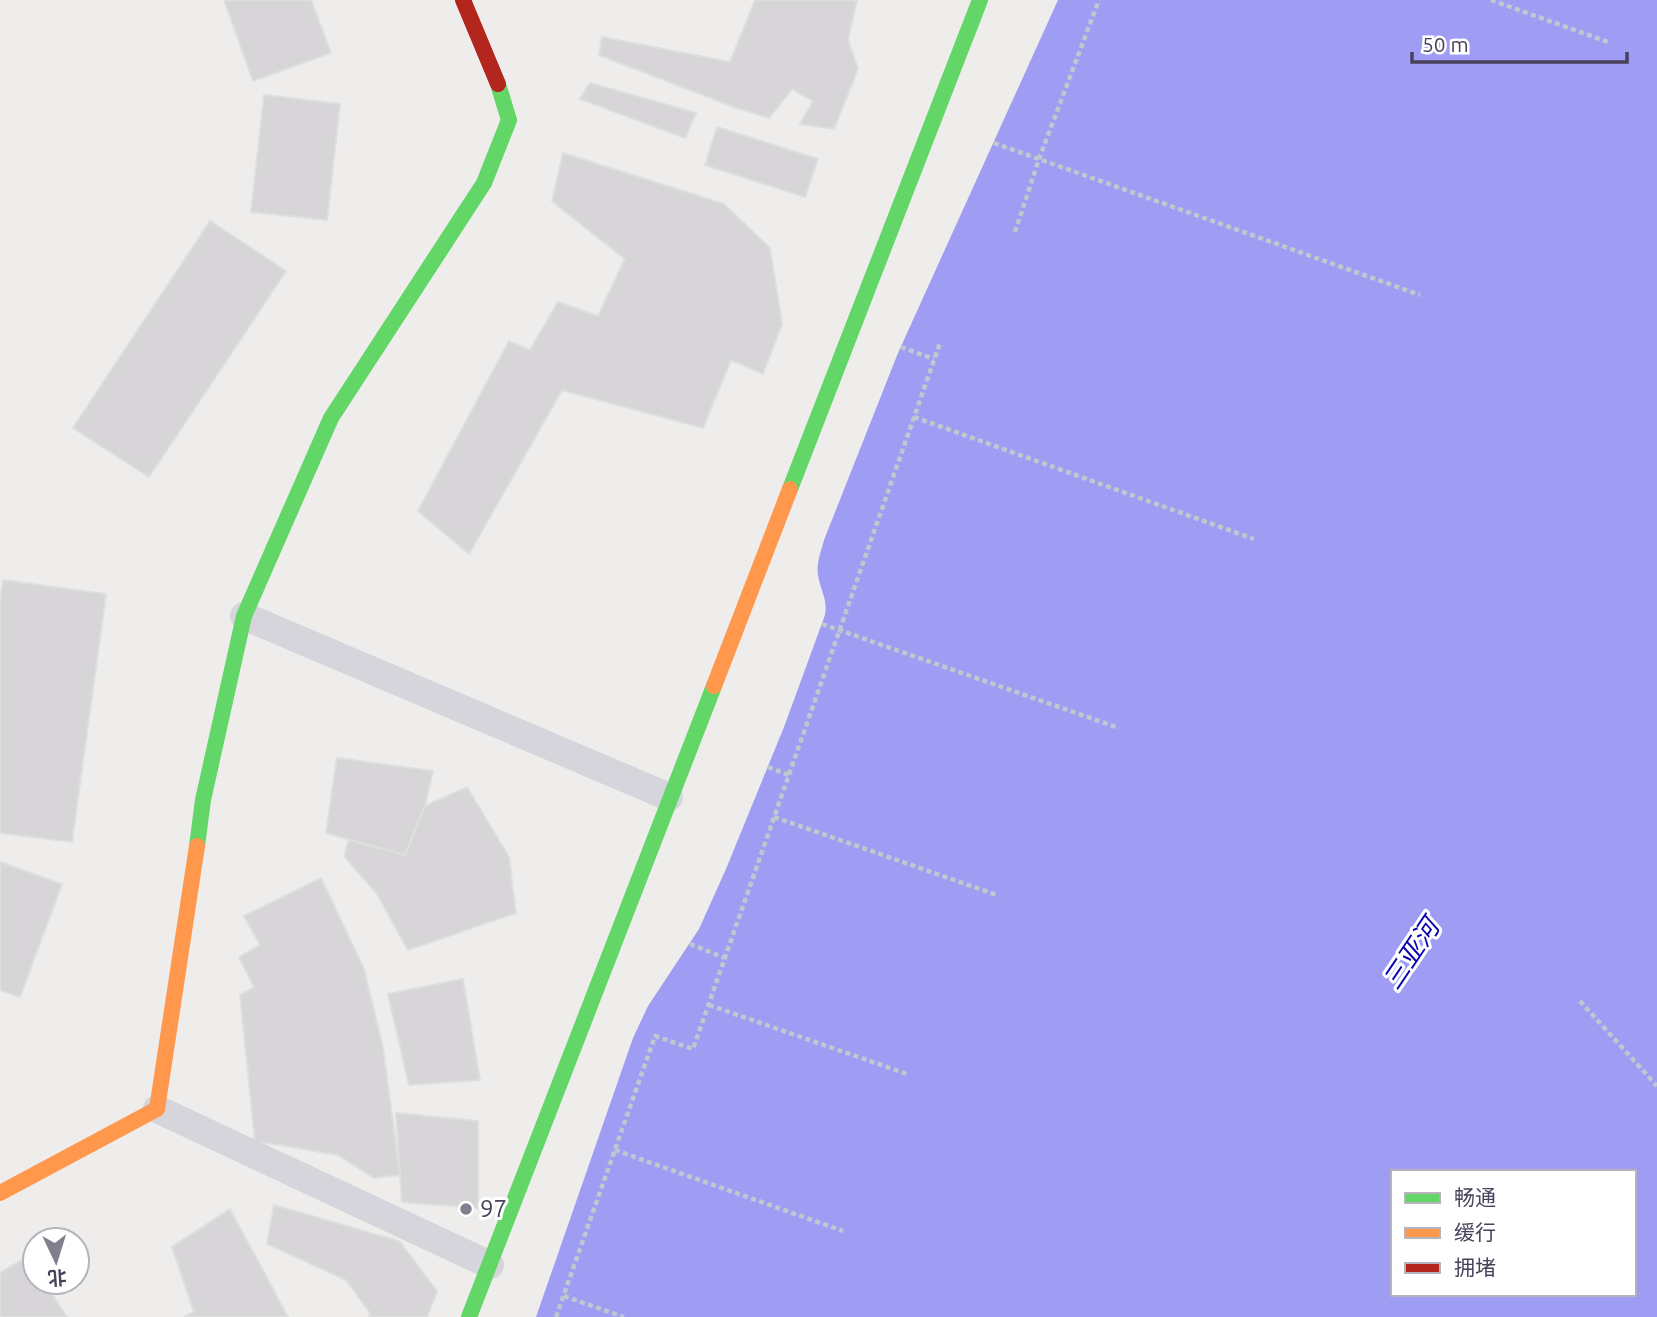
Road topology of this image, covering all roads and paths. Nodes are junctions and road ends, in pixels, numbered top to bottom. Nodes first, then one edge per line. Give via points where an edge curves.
1 (463, 0) edge
2 (980, 0) edge
3 (1099, 0) edge
4 (1491, 0) edge
5 (1608, 42) dead end
6 (994, 143) dead end
7 (1039, 159) junction
8 (1015, 232) dead end
9 (1420, 296) dead end
10 (940, 344) dead end
11 (901, 347) dead end
12 (934, 359) junction
13 (914, 417) junction
14 (1254, 539) dead end
15 (244, 617) junction
16 (822, 624) dead end
17 (840, 629) junction
18 (1119, 728) dead end
19 (768, 767) dead end
20 (789, 775) junction
21 (669, 797) junction
22 (774, 817) junction
23 (997, 895) dead end
24 (690, 944) dead end
25 (725, 958) junction
26 (1580, 1001) dead end
27 (709, 1005) junction
28 (907, 1074) dead end
29 (1657, 1086) edge
30 (157, 1110) junction
31 (615, 1150) junction
32 (0, 1193) edge
33 (843, 1231) dead end
34 (490, 1265) junction
35 (564, 1296) junction
36 (469, 1317) edge
37 (556, 1317) edge
38 (624, 1317) edge

1 - 15 street via 509,120 484,183 331,418
2 - 21 street
3 - 7 path
4 - 5 path
6 - 7 path
7 - 8 path
7 - 9 path
10 - 12 path
11 - 12 path
12 - 13 path
13 - 14 path
13 - 17 path
15 - 21 street
15 - 30 street via 203,800
16 - 17 path
17 - 18 path
17 - 20 path
19 - 20 path
20 - 22 path
21 - 34 street
22 - 23 path
22 - 25 path
24 - 25 path
25 - 27 path
26 - 29 path
27 - 28 path
27 - 31 path via 693,1049 655,1036
30 - 32 street
30 - 34 street
31 - 33 path
31 - 35 path
34 - 36 street
35 - 37 path
35 - 38 path

